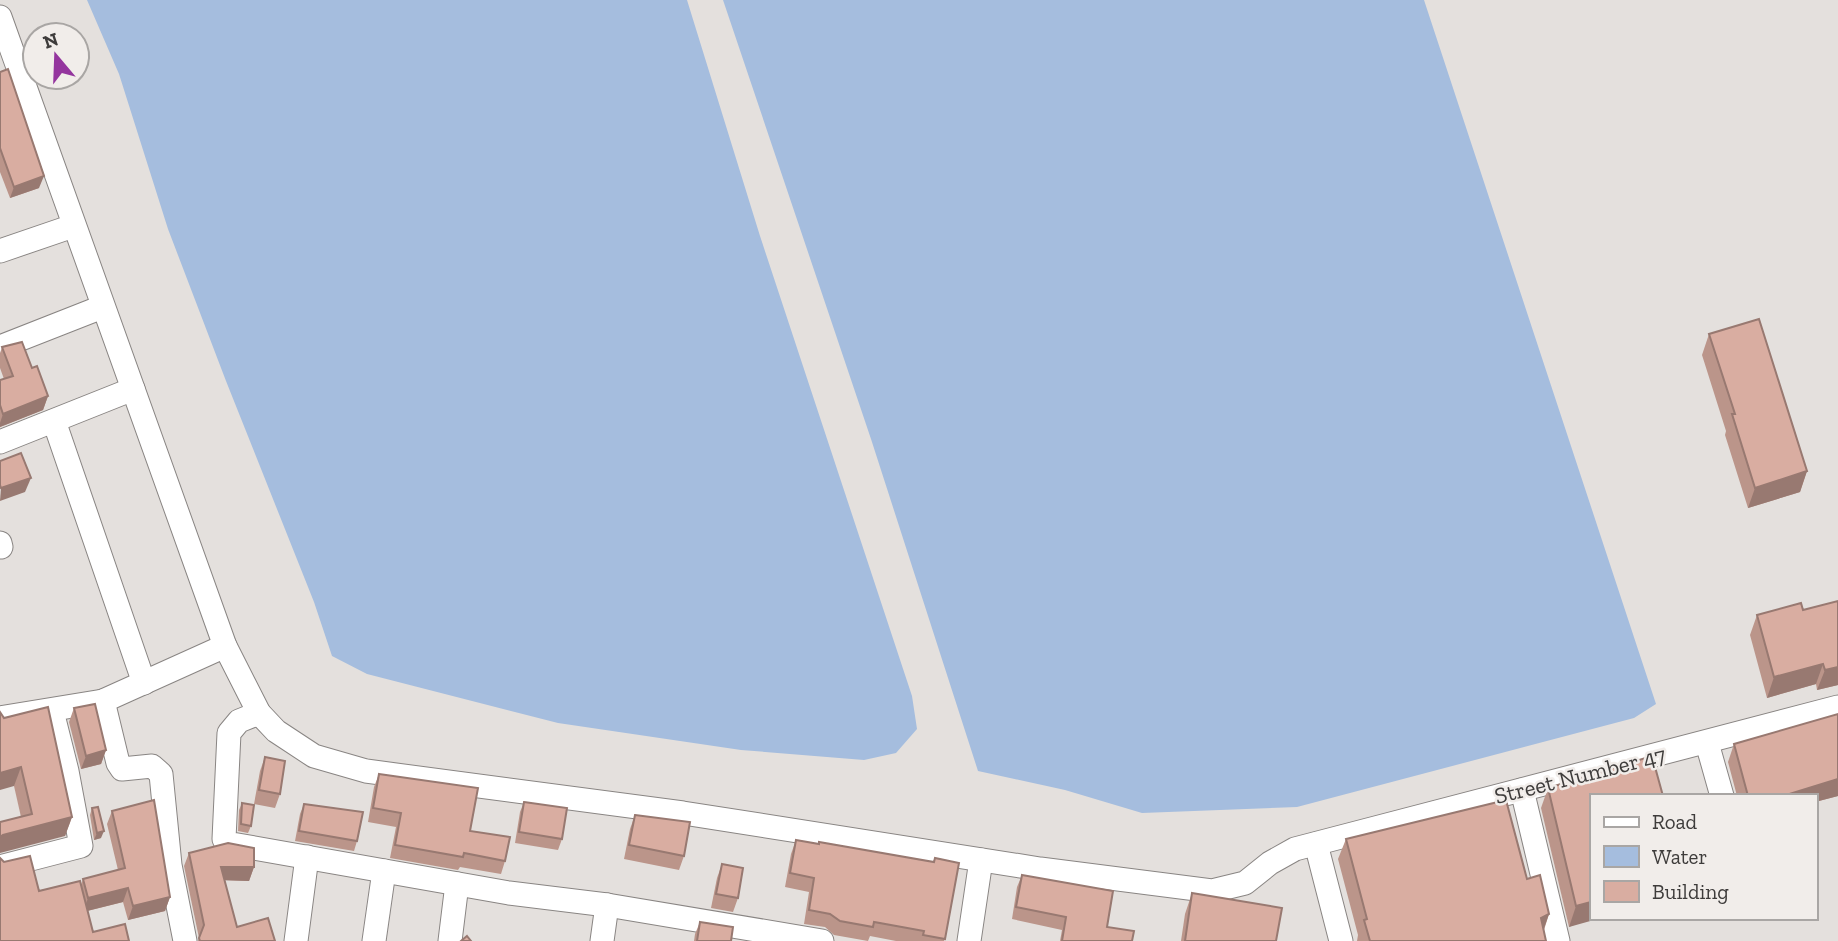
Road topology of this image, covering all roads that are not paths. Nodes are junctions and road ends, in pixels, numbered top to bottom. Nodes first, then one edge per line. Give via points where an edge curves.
1 (0, 17) edge
2 (73, 226) junction
3 (0, 251) edge
4 (102, 307) junction
5 (0, 347) edge
6 (133, 389) junction
7 (54, 421) junction
8 (0, 442) edge
9 (225, 646) junction
10 (144, 684) junction
11 (103, 701) junction
12 (1838, 708) edge
13 (52, 712) junction
14 (259, 713) junction
15 (0, 719) edge
16 (1707, 743) junction
17 (1522, 790) junction
18 (1721, 794) edge
19 (1319, 843) junction
20 (307, 857) junction
21 (981, 860) junction
22 (0, 867) edge
23 (384, 871) junction
24 (457, 884) junction
25 (607, 905) junction
26 (690, 930) edge
27 (185, 941) edge
28 (296, 941) edge
29 (374, 941) edge
30 (450, 941) edge
31 (602, 941) edge
32 (822, 941) edge
33 (969, 941) edge
34 (1341, 941) edge
35 (1558, 941) edge

1 - 2 street, Street Number 47
2 - 3 street
2 - 4 street, Street Number 47
4 - 5 street
4 - 6 street, Street Number 47
6 - 7 street
6 - 9 street, Street Number 47
7 - 8 street
7 - 10 street
9 - 10 street
9 - 14 street, Street Number 47
10 - 11 street
11 - 13 street
11 - 27 street via 122,769 152,766 161,774 171,872
12 - 16 street, Street Number 47
13 - 15 street
13 - 22 street via 81,846
14 - 20 street via 239,721 229,733 224,839 226,844
14 - 21 street, Street Number 47 via 294,746 366,771 683,813
16 - 17 street, Street Number 47
16 - 18 street
17 - 19 street, Street Number 47
17 - 35 street
19 - 21 street, Street Number 47 via 1281,857 1245,883 1212,891
19 - 34 street
20 - 23 street
20 - 28 street
21 - 33 street
23 - 24 street
23 - 29 street
24 - 25 street
24 - 30 street
25 - 26 street
25 - 31 street
26 - 32 street

